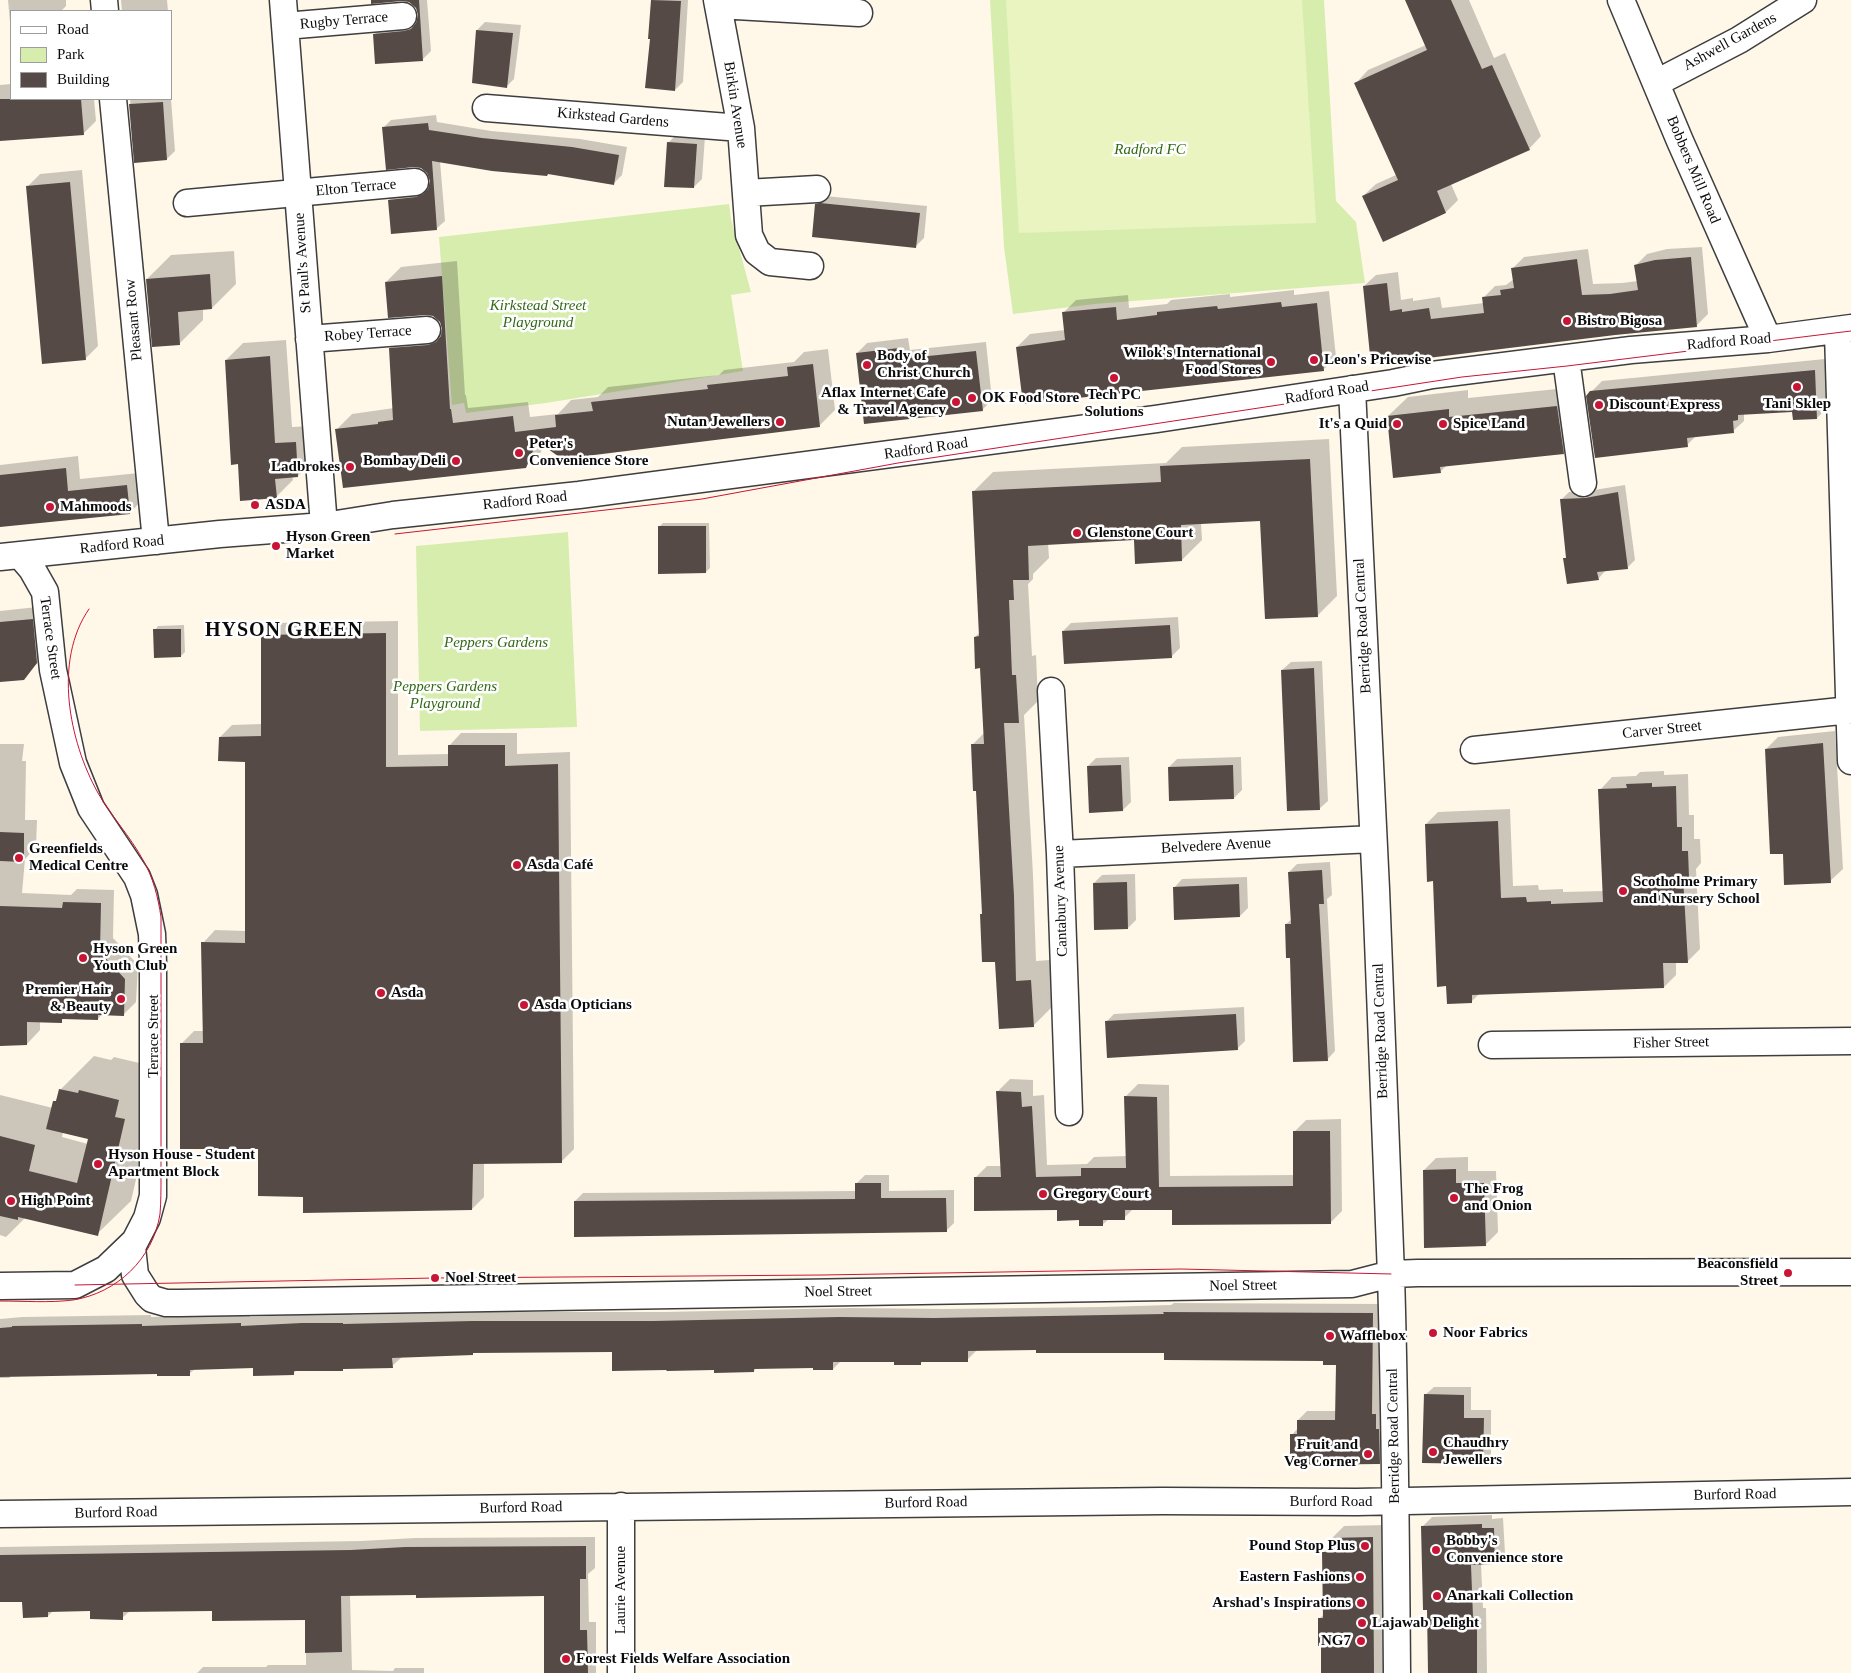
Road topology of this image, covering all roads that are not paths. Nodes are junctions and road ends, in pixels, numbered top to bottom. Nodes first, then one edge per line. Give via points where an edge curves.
1 (283, 0) edge
2 (1621, 0) edge
3 (1803, 0) edge
4 (717, 2) edge
5 (859, 13) dead end
6 (402, 16) dead end
7 (285, 26) junction
8 (1656, 83) junction
9 (113, 100) edge
10 (486, 108) dead end
11 (741, 128) junction
12 (415, 182) dead end
13 (817, 189) dead end
14 (298, 193) junction
15 (747, 202) junction
16 (188, 203) dead end
17 (810, 266) dead end
18 (427, 330) dead end
19 (1843, 330) edge
20 (309, 339) junction
21 (1768, 339) junction
22 (1567, 358) junction
23 (1352, 389) junction
24 (1583, 483) dead end
25 (324, 526) junction
26 (156, 541) junction
27 (10, 556) edge
28 (1051, 691) dead end
29 (1850, 710) junction
30 (1474, 750) dead end
31 (1851, 760) edge
32 (1373, 839) junction
33 (1060, 854) junction
34 (1851, 1041) edge
35 (1492, 1045) dead end
36 (1069, 1112) dead end
37 (133, 1243) junction
38 (1851, 1272) edge
39 (1391, 1274) junction
40 (0, 1286) edge
41 (1851, 1492) edge
42 (1395, 1502) junction
43 (621, 1506) junction
44 (0, 1514) edge
45 (621, 1673) edge
46 (1397, 1673) edge

1 - 7 street, St Paul's Avenue
2 - 8 street, Bobbers Mill Road
3 - 8 street, Ashwell Gardens via 1739,40
4 - 5 street
4 - 11 street, Birkin Avenue
6 - 7 street, Rugby Terrace
7 - 14 street, St Paul's Avenue
8 - 21 street, Bobbers Mill Road
9 - 26 street, Pleasant Row
10 - 11 street, Kirkstead Gardens
11 - 15 street, Birkin Avenue
12 - 14 street, Elton Terrace
13 - 15 street
14 - 16 street, Elton Terrace
14 - 20 street, St Paul's Avenue
15 - 17 street, Birkin Avenue via 749,235 757,252 770,262
18 - 20 street, Robey Terrace
19 - 21 street, Radford Road
19 - 29 street via 1838,333
20 - 25 street, St Paul's Avenue
21 - 22 street, Radford Road
22 - 23 street, Radford Road
22 - 24 street
23 - 25 street, Radford Road via 774,471
23 - 32 street, Berridge Road Central
25 - 26 street, Radford Road
26 - 27 street, Radford Road
27 - 37 street, Terrace Street via 32,569 45,592 53,670 77,774 91,808 137,877 149,910 153,963 153,1196 147,1218
28 - 33 street, Cantabury Avenue
29 - 30 street, Carver Street
29 - 31 street
32 - 33 street, Belvedere Avenue
32 - 39 street, Berridge Road Central
33 - 36 street, Cantabury Avenue
34 - 35 street, Fisher Street
37 - 39 street, Noel Street via 135,1275 152,1299 166,1303 1352,1284
37 - 40 street, Terrace Street via 106,1269 75,1285
38 - 39 street, Noel Street
39 - 42 street, Berridge Road Central
41 - 42 street, Burford Road
42 - 43 street, Burford Road via 1162,1500
42 - 46 street, Berridge Road Central
43 - 44 street, Burford Road
43 - 45 street, Laurie Avenue

